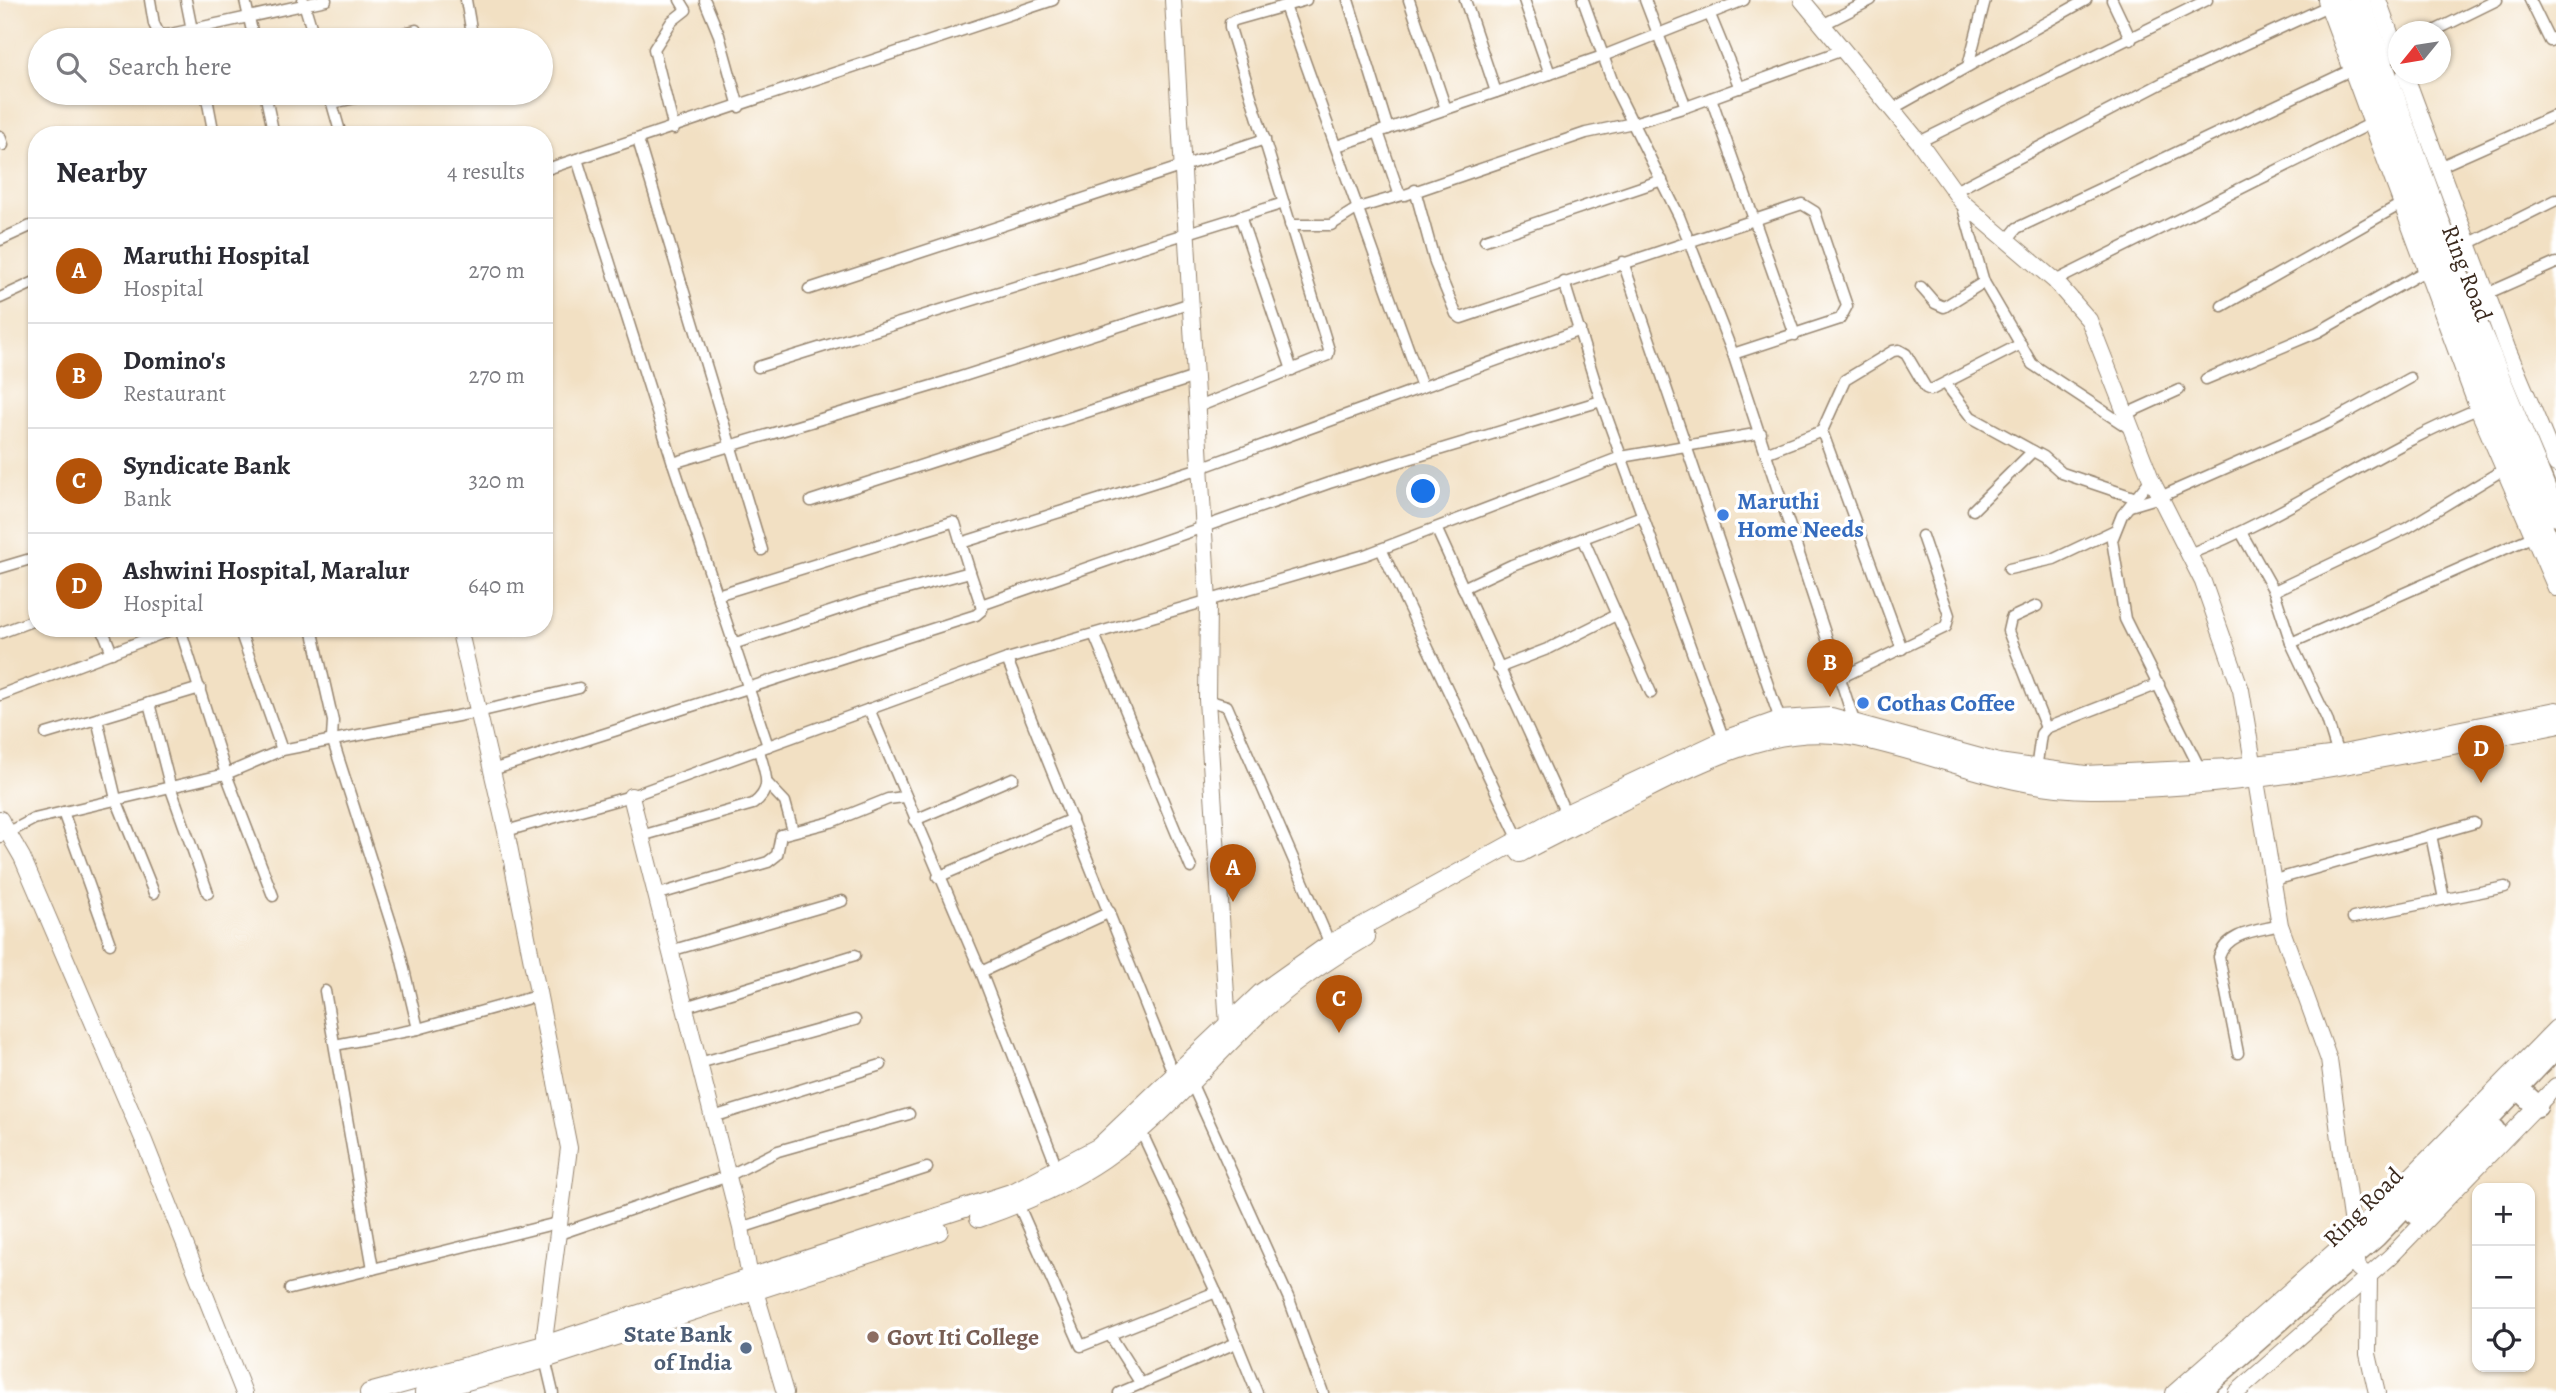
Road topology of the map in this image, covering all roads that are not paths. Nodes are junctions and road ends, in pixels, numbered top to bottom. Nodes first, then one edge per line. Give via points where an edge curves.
1 (150, 0) edge
2 (186, 0) edge
3 (245, 0) edge
4 (326, 0) edge
5 (467, 0) edge
6 (680, 0) edge
7 (1053, 0) edge
8 (1173, 0) edge
9 (1306, 0) edge
10 (1348, 0) edge
11 (1409, 0) edge
12 (1465, 0) edge
13 (1524, 0) edge
14 (1583, 0) edge
15 (1645, 0) edge
16 (1744, 0) edge
17 (1802, 0) edge
18 (1871, 0) edge
19 (1985, 0) edge
20 (2086, 0) edge
21 (2112, 0) edge
22 (2207, 0) edge
23 (2359, 0) edge
24 (2378, 0) edge
25 (2497, 0) edge
26 (2530, 0) edge
27 (705, 1) edge
28 (2331, 2) edge
29 (304, 3) edge
30 (1285, 6) junction
31 (1710, 15) junction
32 (249, 17) junction
33 (2451, 23) edge
34 (1822, 25) junction
35 (2388, 25) edge
36 (156, 28) edge
37 (192, 28) edge
38 (215, 28) edge
39 (251, 28) edge
40 (311, 28) edge
41 (470, 28) edge
42 (1657, 33) junction
43 (2556, 38) edge
44 (2131, 40) junction
45 (1843, 50) junction
46 (1603, 56) junction
47 (1968, 66) junction
48 (2351, 71) junction
49 (1550, 74) junction
50 (2409, 84) edge
51 (1740, 88) junction
52 (1496, 92) junction
53 (1711, 98) junction
54 (208, 105) edge
55 (268, 105) edge
56 (333, 105) edge
57 (739, 107) junction
58 (1686, 107) junction
59 (1447, 109) junction
60 (1892, 109) junction
61 (2556, 116) edge
62 (1633, 123) junction
63 (2372, 123) junction
64 (212, 126) edge
65 (272, 126) edge
66 (339, 126) edge
67 (674, 129) junction
68 (1383, 131) junction
69 (638, 139) junction
70 (1265, 139) junction
71 (1919, 142) junction
72 (1337, 146) junction
73 (577, 159) junction
74 (1183, 166) junction
75 (553, 167) edge
76 (2439, 167) junction
77 (1661, 180) junction
78 (1415, 190) junction
79 (1402, 195) junction
80 (1958, 196) junction
81 (2413, 199) junction
82 (2556, 200) edge
83 (1284, 203) junction
84 (1359, 208) junction
85 (1240, 216) junction
86 (1755, 222) junction
87 (1290, 225) junction
88 (28, 227) edge
89 (1187, 232) junction
90 (2008, 239) junction
91 (0, 240) edge
92 (1485, 240) dead end
93 (1690, 244) junction
94 (2468, 244) junction
95 (1623, 262) junction
96 (2556, 263) edge
97 (2426, 271) junction
98 (2055, 281) junction
99 (1564, 282) junction
100 (1983, 282) junction
101 (28, 285) edge
102 (1921, 287) dead end
103 (809, 289) dead end
104 (2486, 294) junction
105 (0, 298) edge
106 (1191, 303) junction
107 (2222, 306) dead end
108 (2445, 306) junction
109 (1580, 330) junction
110 (2491, 332) junction
111 (1795, 335) junction
112 (2021, 344) junction
113 (1733, 354) junction
114 (758, 367) dead end
115 (1292, 370) junction
116 (1195, 377) junction
117 (2410, 378) dead end
118 (2206, 379) dead end
119 (1946, 384) junction
120 (1422, 387) junction
121 (2179, 390) dead end
122 (1601, 401) junction
123 (2484, 407) junction
124 (1195, 408) junction
125 (2126, 414) junction
126 (1822, 430) junction
127 (2132, 430) junction
128 (1761, 433) junction
129 (2552, 442) edge
130 (1688, 445) junction
131 (730, 446) junction
132 (2034, 451) junction
133 (1768, 452) junction
134 (1621, 457) junction
135 (673, 463) junction
136 (2556, 464) edge
137 (1200, 468) junction
138 (2506, 468) junction
139 (2151, 480) junction
140 (2160, 497) junction
141 (811, 501) dead end
142 (2133, 502) junction
143 (1973, 510) dead end
144 (2556, 515) edge
145 (1642, 516) junction
146 (1204, 528) junction
147 (1437, 530) junction
148 (2115, 530) junction
149 (2242, 534) junction
150 (1922, 536) dead end
151 (2534, 536) junction
152 (1583, 538) junction
153 (961, 543) junction
154 (1381, 549) junction
155 (762, 550) dead end
156 (2189, 554) junction
157 (28, 559) edge
158 (2556, 561) edge
159 (0, 568) edge
160 (2009, 569) dead end
161 (970, 572) junction
162 (1463, 588) junction
163 (2556, 588) edge
164 (2274, 592) junction
165 (717, 595) junction
166 (1208, 602) junction
167 (981, 605) junction
168 (2037, 606) dead end
169 (1616, 615) junction
170 (28, 622) edge
171 (0, 633) edge
172 (1094, 634) junction
173 (106, 637) edge
174 (154, 637) edge
175 (181, 637) edge
176 (242, 637) edge
177 (314, 637) edge
178 (461, 637) edge
179 (2291, 643) junction
180 (733, 644) junction
181 (1902, 649) junction
182 (112, 653) junction
183 (1007, 659) junction
184 (1498, 668) junction
185 (1840, 678) junction
186 (2159, 684) junction
187 (748, 687) junction
188 (200, 688) junction
189 (579, 688) dead end
190 (1651, 694) dead end
191 (0, 695) edge
192 (1207, 700) junction
193 (149, 703) junction
194 (869, 709) junction
195 (2556, 711) edge
196 (478, 712) junction
197 (97, 719) junction
198 (1780, 720) junction
199 (1855, 724) junction
200 (2556, 726) edge
201 (2046, 728) junction
202 (46, 734) dead end
203 (332, 738) junction
204 (1724, 740) junction
205 (763, 748) junction
206 (282, 750) junction
207 (2339, 755) junction
208 (2200, 769) junction
209 (492, 770) junction
210 (2036, 770) junction
211 (2255, 772) junction
212 (226, 774) junction
213 (1013, 778) dead end
214 (767, 783) junction
215 (171, 789) junction
216 (631, 796) junction
217 (904, 797) junction
218 (116, 799) junction
219 (63, 812) junction
220 (1566, 814) junction
221 (1072, 819) junction
222 (915, 820) junction
223 (2474, 823) dead end
224 (3, 829) edge
225 (506, 831) junction
226 (793, 831) junction
227 (2431, 835) junction
228 (641, 836) junction
229 (1519, 840) junction
230 (1191, 868) dead end
231 (938, 877) junction
232 (2271, 881) junction
233 (2505, 887) dead end
234 (154, 893) dead end
235 (208, 893) dead end
236 (656, 895) junction
237 (273, 896) dead end
238 (2444, 899) junction
239 (842, 901) dead end
240 (1110, 912) junction
241 (2353, 918) dead end
242 (2280, 925) junction
243 (110, 944) dead end
244 (1330, 944) junction
245 (670, 951) junction
246 (855, 956) dead end
247 (981, 972) junction
248 (325, 990) dead end
249 (540, 995) junction
250 (685, 1007) junction
251 (855, 1020) dead end
252 (2556, 1028) edge
253 (418, 1029) junction
254 (1230, 1033) junction
255 (335, 1045) junction
256 (2238, 1053) dead end
257 (2549, 1055) edge
258 (699, 1063) junction
259 (881, 1065) dead end
260 (1183, 1076) junction
261 (2556, 1086) edge
262 (2531, 1101) junction
263 (909, 1114) dead end
264 (713, 1117) junction
265 (1140, 1129) junction
266 (927, 1168) dead end
267 (1058, 1170) junction
268 (728, 1176) junction
269 (1018, 1204) junction
270 (560, 1228) junction
271 (741, 1228) junction
272 (2359, 1258) junction
273 (373, 1269) junction
274 (753, 1284) junction
275 (289, 1289) dead end
276 (1216, 1292) junction
277 (1110, 1335) junction
278 (1236, 1343) junction
279 (545, 1352) junction
280 (1141, 1384) junction
281 (244, 1393) edge
282 (369, 1393) edge
283 (424, 1393) edge
284 (553, 1393) edge
285 (785, 1393) edge
286 (1119, 1393) edge
287 (1257, 1393) edge
288 (1323, 1393) edge
289 (2175, 1393) edge
290 (2197, 1393) edge
291 (2216, 1393) edge
292 (2236, 1393) edge
293 (2376, 1393) edge

1 - 36 street
2 - 37 street
3 - 32 street
4 - 29 street
5 - 41 street
6 - 67 street via 687,10 672,21 653,50
7 - 57 street
8 - 74 street
9 - 30 street
10 - 68 street
11 - 59 street
12 - 52 street
13 - 49 street
14 - 46 street
15 - 42 street
16 - 31 street
17 - 34 street
18 - 34 street
19 - 47 street
20 - 47 street
21 - 44 street
22 - 44 street
23 - 81 highway, Ring Road
24 - 35 street
25 - 33 street
26 - 43 street via 2550,41
27 - 57 street
28 - 48 street
28 - 80 street via 2172,78
28 - 81 highway, Ring Road
29 - 32 street
29 - 40 street
30 - 70 street via 1230,23
30 - 72 street
31 - 42 street
31 - 51 street
32 - 38 street
32 - 39 street
34 - 45 street
42 - 46 street
42 - 58 street
44 - 71 street via 2002,98
45 - 51 street
45 - 60 street
46 - 49 street
46 - 62 street
47 - 60 street
48 - 63 street
48 - 90 street via 2078,198 2017,229
49 - 52 street
50 - 76 street
51 - 53 street
52 - 59 street
53 - 58 street
53 - 86 street
54 - 64 street
55 - 65 street
56 - 66 street
57 - 67 street
58 - 62 street
59 - 68 street
60 - 71 street
61 - 76 street
62 - 77 street
62 - 78 street via 1586,133
63 - 81 street
63 - 98 street
67 - 69 street
68 - 72 street
68 - 79 street
69 - 73 street
69 - 131 street
70 - 74 street
70 - 83 street
71 - 80 street
72 - 84 street
73 - 75 street
73 - 135 street
74 - 89 street
74 - 103 street
76 - 94 street
77 - 92 street
77 - 93 street
78 - 79 street
78 - 99 street via 1435,263 1461,318
79 - 84 street
80 - 90 street
80 - 100 street
81 - 97 street
81 - 107 street
81 - 108 highway, Ring Road
81 - 110 highway, Ring Road
82 - 94 street
83 - 85 street
83 - 87 street
84 - 87 street via 1331,225
84 - 120 street
85 - 89 street
85 - 115 street
86 - 93 street
86 - 111 street
86 - 111 street via 1802,204 1815,212 1847,306 1840,319
87 - 115 street via 1329,350 1323,359
88 - 91 street
89 - 106 street
89 - 114 street
90 - 98 street
93 - 95 street
93 - 113 street
94 - 104 street
95 - 99 street
95 - 130 street
96 - 104 street
97 - 108 street
97 - 118 street via 2319,332
98 - 125 street via 2089,320
99 - 109 street
100 - 102 street via 1944,307
100 - 112 street
101 - 105 street
104 - 110 street
106 - 116 street
106 - 131 street
108 - 123 highway, Ring Road
109 - 120 street
109 - 122 street
110 - 129 street
110 - 144 highway, Ring Road
111 - 113 street
112 - 119 street
112 - 127 street via 2037,368
113 - 128 street
115 - 124 street
116 - 124 street
116 - 141 street
117 - 140 street via 2328,423
119 - 126 street via 1926,388 1906,354 1893,351 1845,380
119 - 132 street via 1971,417
120 - 137 street
121 - 125 street
122 - 134 street
122 - 146 street via 1329,483
123 - 138 street
123 - 149 street via 2408,440
123 - 158 highway, Ring Road
124 - 137 street
125 - 127 street
126 - 133 street
126 - 181 street
127 - 139 street
128 - 130 street
128 - 133 street
129 - 136 street
130 - 134 street
130 - 198 street
131 - 135 street
131 - 155 street
132 - 142 street via 2070,478
132 - 143 street
133 - 185 street
134 - 145 street
134 - 147 street
135 - 165 street
137 - 146 street
137 - 153 street
138 - 151 street
138 - 164 street via 2407,528
139 - 140 street
139 - 142 street
140 - 142 street
140 - 156 street
142 - 148 street
145 - 152 street
145 - 204 street
146 - 166 street
146 - 167 street
147 - 154 street
147 - 162 street
148 - 160 street via 2054,559
148 - 186 street via 2112,540 2125,619
149 - 156 street
149 - 164 street
150 - 181 street via 1949,621 1941,631
151 - 163 street
151 - 179 street
152 - 162 street
152 - 169 street
153 - 161 street
153 - 165 street via 952,522
154 - 166 street
154 - 229 street
156 - 211 street via 2241,690
157 - 159 street
161 - 167 street
161 - 180 street
162 - 184 street
164 - 179 street
165 - 180 street
166 - 172 street
166 - 192 street
167 - 187 street via 976,615
168 - 201 street via 2011,618 2008,631
169 - 184 street
169 - 190 street
170 - 171 street
172 - 183 street
172 - 230 street
173 - 182 street
174 - 182 street
175 - 188 street
176 - 206 street
177 - 203 street via 333,721
178 - 196 street
179 - 207 street
180 - 187 street
181 - 185 street
182 - 191 street
183 - 194 street
183 - 221 street
184 - 220 street
185 - 199 street
186 - 201 street
186 - 208 street
187 - 205 street
187 - 209 street
188 - 193 street
188 - 212 street
189 - 196 street
192 - 244 street via 1227,706
192 - 254 street
193 - 197 street
193 - 215 street
194 - 205 street
194 - 217 street
195 - 207 main road
196 - 203 street
196 - 209 street
197 - 202 street
197 - 218 street
198 - 199 main road via 1831,717
198 - 204 main road
199 - 210 main road
200 - 211 main road via 2344,767
201 - 210 street
203 - 206 street
203 - 253 street via 399,948
204 - 220 main road
205 - 214 street
205 - 216 street
206 - 212 street
207 - 211 main road
208 - 210 main road via 2085,775
208 - 211 main road
209 - 225 street
211 - 232 street
211 - 254 main road via 2139,789 2027,785 1849,736 1811,733 1774,738 1673,776 1525,850 1376,931
212 - 215 street
212 - 237 street
213 - 222 street
214 - 226 street via 785,802
214 - 228 street via 766,792 753,804
215 - 218 street
215 - 235 street
216 - 225 street
216 - 228 street
217 - 222 street
217 - 226 street
218 - 219 street
218 - 234 street
219 - 224 street
219 - 243 street
220 - 229 main road
221 - 231 street
221 - 240 street
222 - 231 street
223 - 227 street
224 - 281 street via 22,857 144,1141
225 - 249 street
226 - 236 street via 780,835 777,855 768,862
227 - 232 street
227 - 238 street
228 - 236 street
229 - 244 main road
231 - 247 street
232 - 242 street
233 - 238 street
236 - 245 street
238 - 241 street
239 - 245 street
240 - 247 street
240 - 260 street
242 - 256 street via 2229,939 2222,947 2219,957
242 - 272 street via 2329,1060
244 - 254 main road via 1261,993
245 - 250 street
246 - 250 street
247 - 267 street
248 - 255 street
249 - 253 street
249 - 270 street via 569,1149
250 - 258 street
251 - 258 street
252 - 257 street
253 - 255 street
254 - 260 main road
255 - 273 street
257 - 262 highway, Ring Road
257 - 272 highway, Ring Road
258 - 264 street
259 - 264 street
260 - 265 main road
260 - 267 main road via 1099,1147
260 - 288 street via 1289,1299
261 - 262 street
262 - 272 highway, Ring Road
263 - 268 street via 778,1151
264 - 268 street
265 - 269 main road via 1104,1158
265 - 276 street
266 - 271 street
267 - 274 main road via 976,1206
268 - 270 street
268 - 271 street
269 - 274 main road
269 - 277 street via 1077,1344 1084,1346
270 - 273 street
270 - 279 street
271 - 274 street
272 - 289 street
272 - 290 highway, Ring Road
272 - 291 highway, Ring Road
272 - 292 street
272 - 293 street
273 - 275 street
274 - 279 main road
274 - 285 street
276 - 277 street
276 - 278 street
277 - 280 street
278 - 280 street
278 - 287 street
279 - 282 main road
279 - 283 main road
279 - 284 street
280 - 286 street

